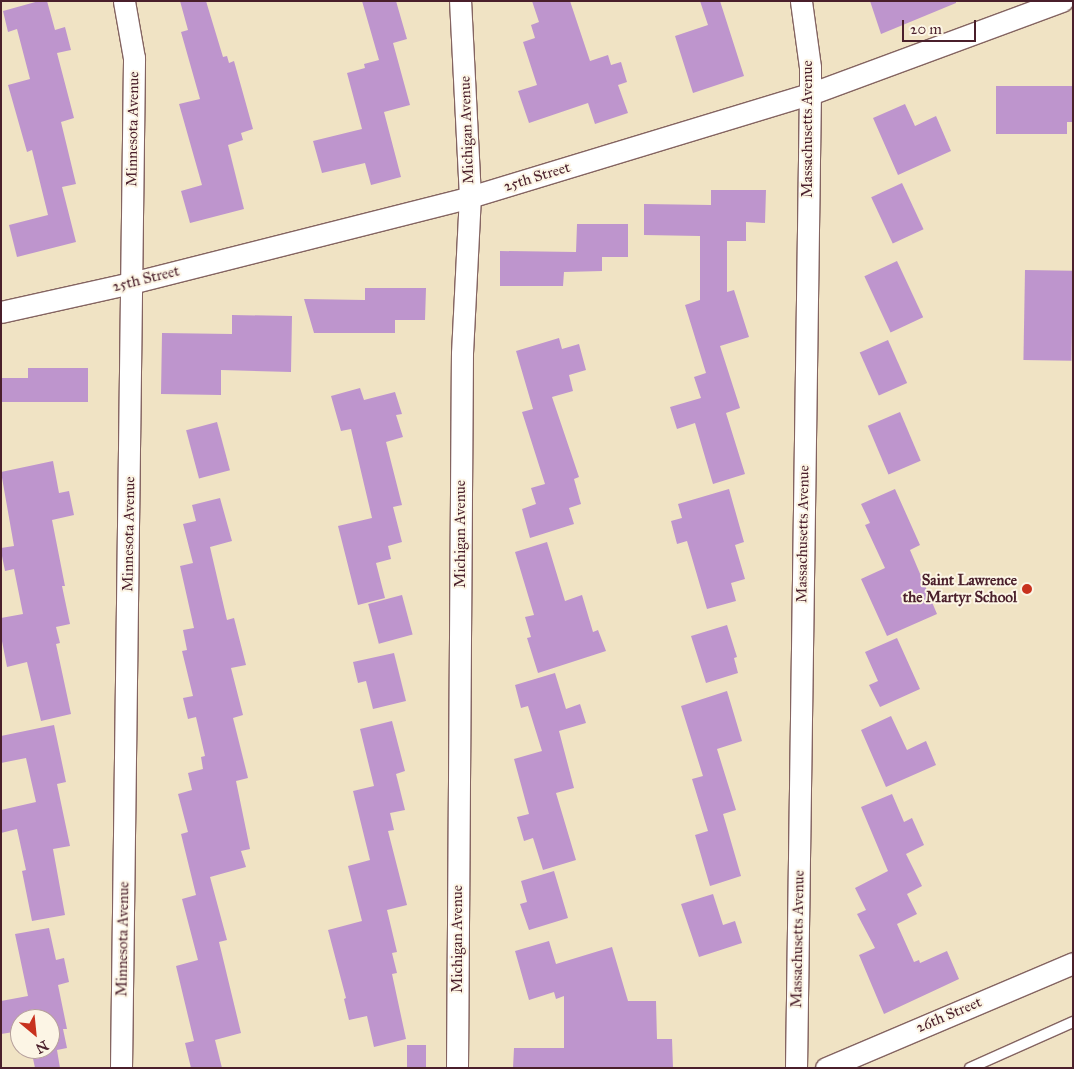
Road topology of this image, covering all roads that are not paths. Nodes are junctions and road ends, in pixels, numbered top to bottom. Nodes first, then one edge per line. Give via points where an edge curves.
1 (124, 1) edge
2 (460, 1) edge
3 (801, 1) edge
4 (1062, 1) edge
5 (810, 94) junction
6 (470, 197) junction
7 (131, 283) junction
8 (1, 312) edge
9 (1073, 963) edge
10 (1073, 1022) edge
11 (121, 1068) edge
12 (457, 1068) edge
13 (796, 1068) edge
14 (826, 1068) edge
15 (970, 1068) edge

1 - 7 street, Minnesota Avenue via 134,58
2 - 6 street, Michigan Avenue
3 - 5 street, Massachusetts Avenue via 810,67
4 - 5 street, 25th Street
5 - 6 street, 25th Street
5 - 13 street, Massachusetts Avenue
6 - 7 street, 25th Street
6 - 12 street, Michigan Avenue via 462,353
7 - 8 street, 25th Street
7 - 11 street, Minnesota Avenue
9 - 14 street, 26th Street
10 - 15 lane

